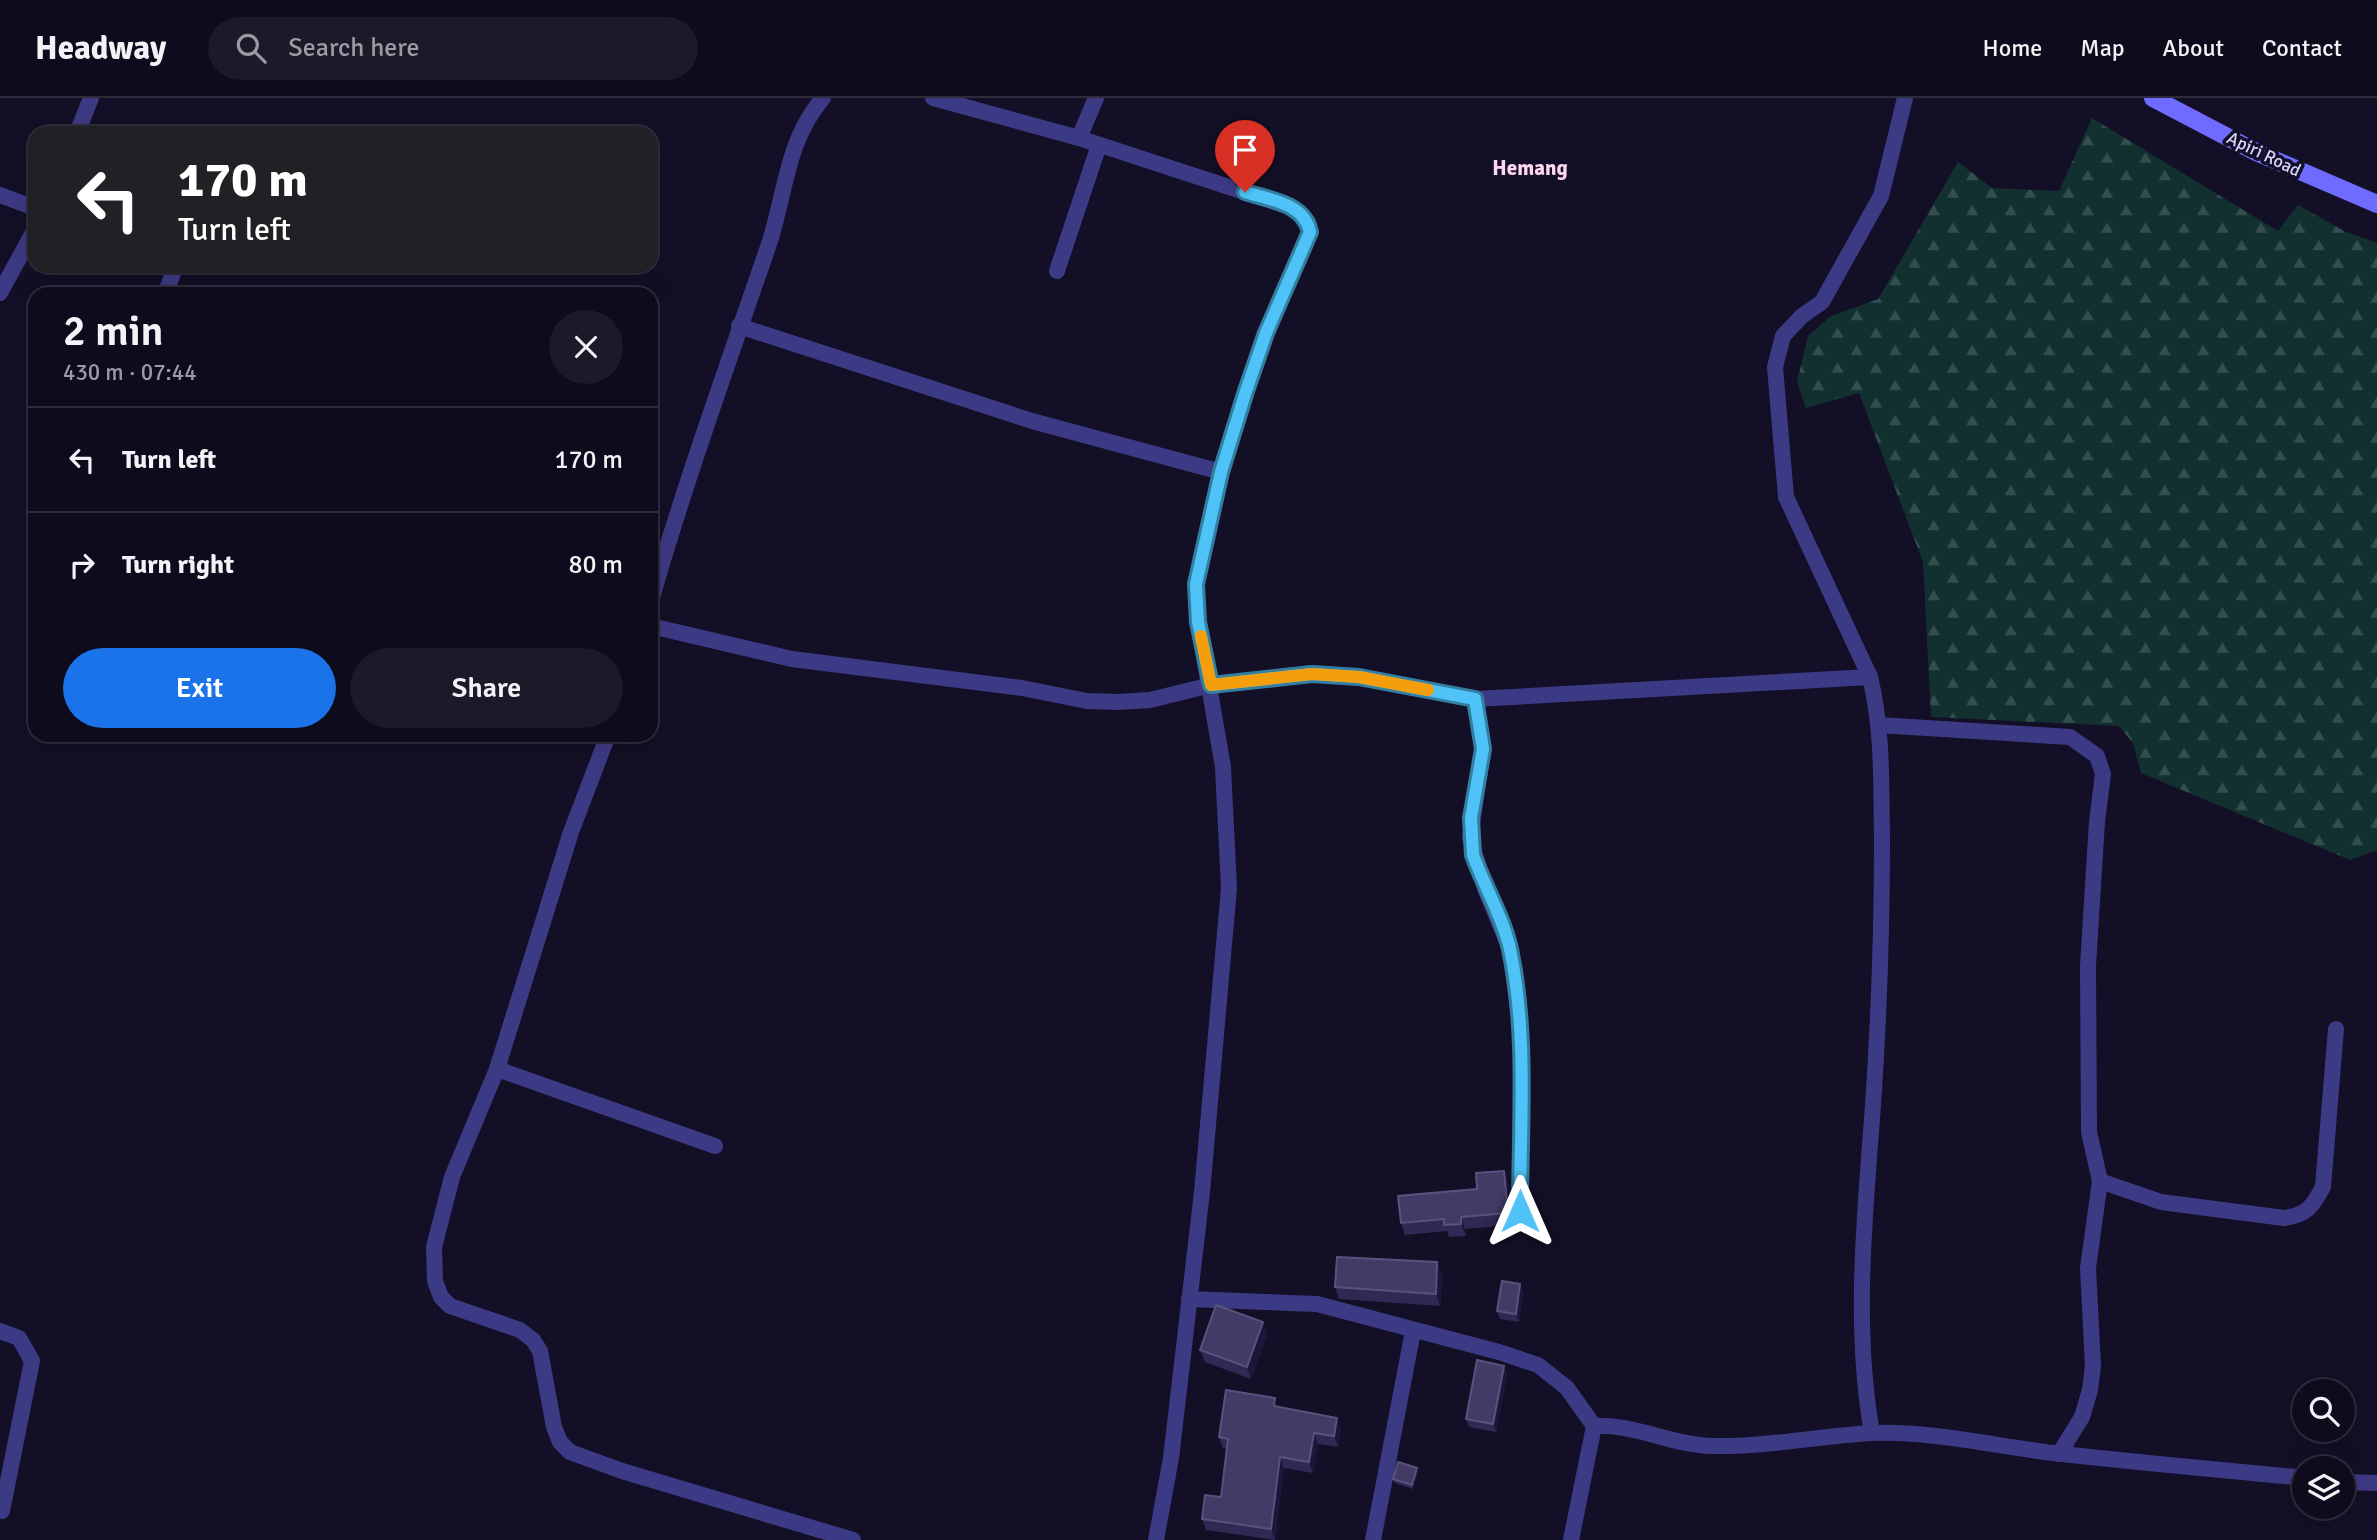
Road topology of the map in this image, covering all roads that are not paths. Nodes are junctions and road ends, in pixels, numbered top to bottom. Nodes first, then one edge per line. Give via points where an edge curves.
1 (91, 98) edge
2 (823, 98) edge
3 (933, 98) edge
4 (1096, 98) edge
5 (1905, 98) edge
6 (2154, 98) edge
7 (80, 126) edge
8 (1080, 138) junction
9 (1099, 145) junction
10 (0, 195) edge
11 (2377, 204) edge
12 (28, 205) edge
13 (28, 242) edge
14 (1057, 271) dead end
15 (0, 293) edge
16 (739, 326) junction
17 (1221, 472) junction
18 (658, 579) edge
19 (658, 628) edge
20 (1870, 677) junction
21 (1211, 685) junction
22 (1475, 699) junction
23 (1879, 725) junction
24 (605, 742) edge
25 (2336, 1029) dead end
26 (497, 1069) junction
27 (715, 1146) dead end
28 (2100, 1181) junction
29 (1520, 1211) dead end
30 (1189, 1299) junction
31 (0, 1331) edge
32 (1413, 1331) junction
33 (1594, 1426) junction
34 (1872, 1433) junction
35 (2059, 1454) junction
36 (2292, 1477) edge
37 (2355, 1482) edge
38 (2377, 1483) edge
39 (2, 1511) dead end
40 (853, 1540) edge
41 (1156, 1540) edge
42 (1373, 1540) edge
43 (1571, 1540) edge

1 - 7 street
2 - 16 street via 795,140 771,236
3 - 8 street
4 - 8 street
5 - 20 street via 1881,195 1822,302 1783,336 1775,367 1786,496
6 - 11 street, Apiri Road via 2256,152
8 - 9 street
9 - 14 street
9 - 17 street via 1293,208 1308,222 1308,239 1266,333
10 - 12 street
13 - 15 street
16 - 17 street via 1019,417
16 - 18 street
17 - 21 street via 1196,584 1198,622
19 - 21 street via 792,659 1022,688 1087,701 1150,700
20 - 22 street
20 - 23 street
21 - 22 street via 1312,674 1359,677
21 - 30 street via 1223,766 1229,888
22 - 29 street via 1483,749 1470,838 1510,949 1517,1001 1521,1033
23 - 28 street via 2070,737 2097,756 2103,775 2088,966 2089,1132
23 - 34 street via 1881,960 1863,1245 1864,1391
24 - 26 street via 571,832
25 - 28 street via 2323,1187 2311,1209 2301,1216 2284,1218 2161,1202
26 - 27 street
26 - 40 street via 452,1177 434,1247 435,1281 441,1297 450,1306 520,1330 533,1340 540,1351 554,1427 560,1443 570,1452
28 - 35 street via 2088,1268 2090,1390 2082,1417
30 - 32 street via 1317,1304
30 - 41 street via 1171,1458
31 - 39 street via 19,1338 32,1361
32 - 33 street via 1538,1365 1567,1388
32 - 42 street
33 - 34 street via 1633,1429 1684,1444 1712,1446 1783,1444
33 - 43 street
34 - 35 street via 1967,1439
35 - 36 street
37 - 38 street

